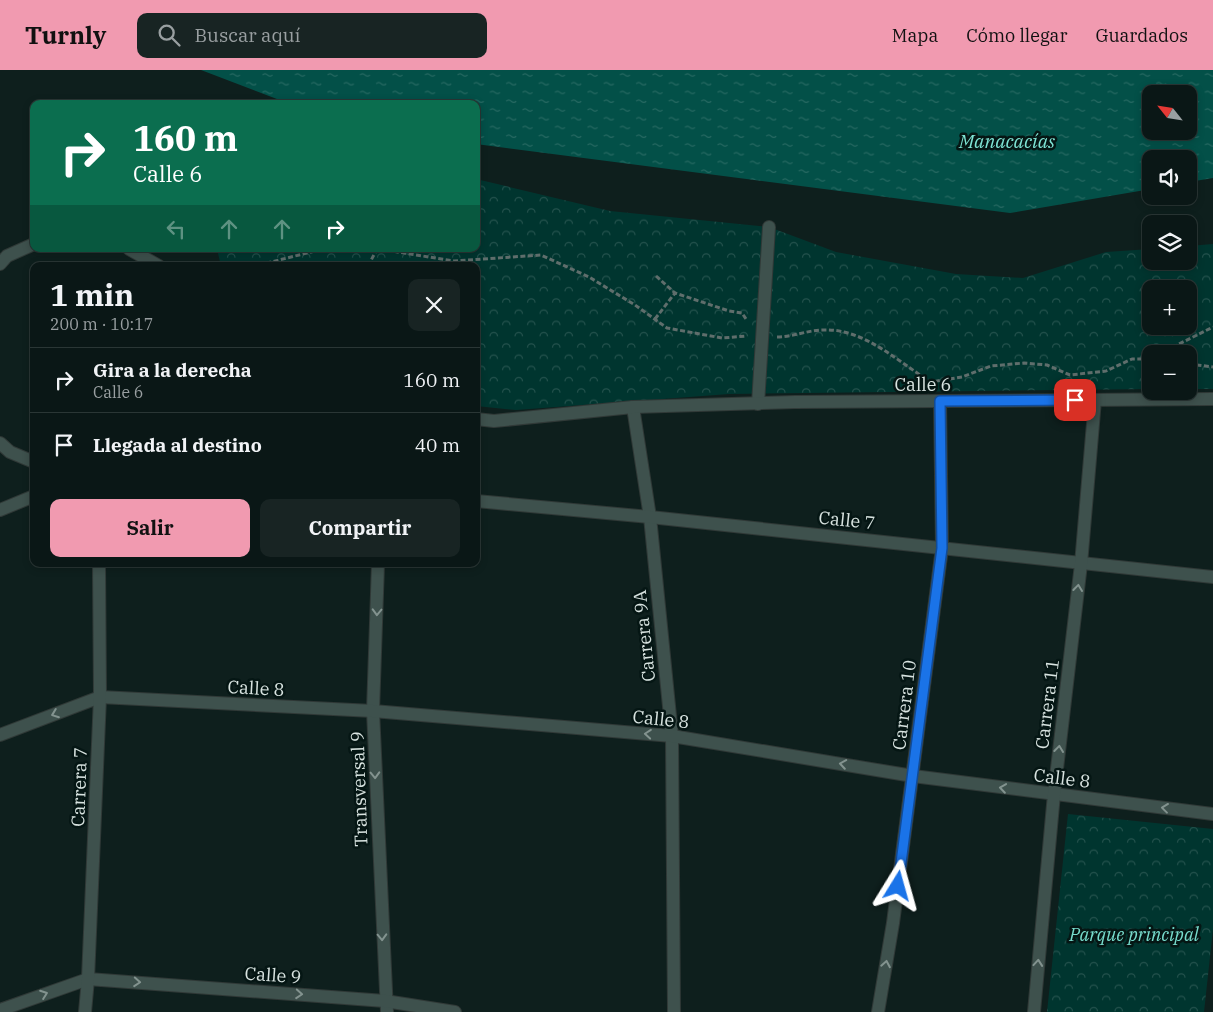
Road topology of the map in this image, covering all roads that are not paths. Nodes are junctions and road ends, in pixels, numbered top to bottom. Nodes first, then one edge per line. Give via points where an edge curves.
1 (769, 227) dead end
2 (30, 246) edge
3 (134, 252) edge
4 (152, 262) edge
5 (0, 264) edge
6 (1213, 399) edge
7 (1095, 400) junction
8 (940, 401) junction
9 (758, 404) junction
10 (633, 407) junction
11 (480, 419) edge
12 (0, 443) edge
13 (30, 460) edge
14 (30, 498) edge
15 (480, 501) edge
16 (0, 510) edge
17 (650, 516) junction
18 (942, 548) junction
19 (1081, 564) junction
20 (99, 567) edge
21 (378, 567) edge
22 (1213, 577) edge
23 (100, 697) junction
24 (373, 711) junction
25 (0, 735) edge
26 (672, 736) junction
27 (913, 776) junction
28 (1054, 794) junction
29 (1213, 814) edge
30 (88, 979) junction
31 (386, 1006) edge
32 (0, 1010) edge
33 (85, 1012) edge
34 (456, 1012) edge
35 (674, 1012) edge
36 (878, 1012) edge
37 (1034, 1012) edge

1 - 9 street
2 - 5 street via 7,256
3 - 4 street
6 - 7 street, Calle 6
7 - 8 street, Calle 6
7 - 19 street, Carrera 11
8 - 9 street, Calle 6
8 - 18 street, Carrera 10
9 - 10 street, Calle 6
10 - 11 street, Calle 6 via 494,421
10 - 17 street, Carrera 9A
12 - 13 street via 10,452
14 - 16 street
15 - 17 street, Calle 7
17 - 18 street, Calle 7
17 - 26 street, Carrera 9A
18 - 19 street, Calle 7
18 - 27 street, Carrera 10
19 - 22 street, Calle 7
28 -> 19 street, Carrera 11
20 - 23 street, Carrera 7
21 -> 24 street, Transversal 9
23 - 24 street, Calle 8
23 -> 25 street
23 - 30 street, Carrera 7
26 -> 24 street, Calle 8
24 -> 31 street, Transversal 9
27 -> 26 street, Calle 8
26 - 35 street, Carrera 9A
28 -> 27 street, Calle 8
36 -> 27 street, Carrera 10
29 -> 28 street, Calle 8
37 -> 28 street, Carrera 11
30 -> 31 street, Calle 9
32 -> 30 street
30 - 33 street, Carrera 7
31 - 34 street, Calle 9

